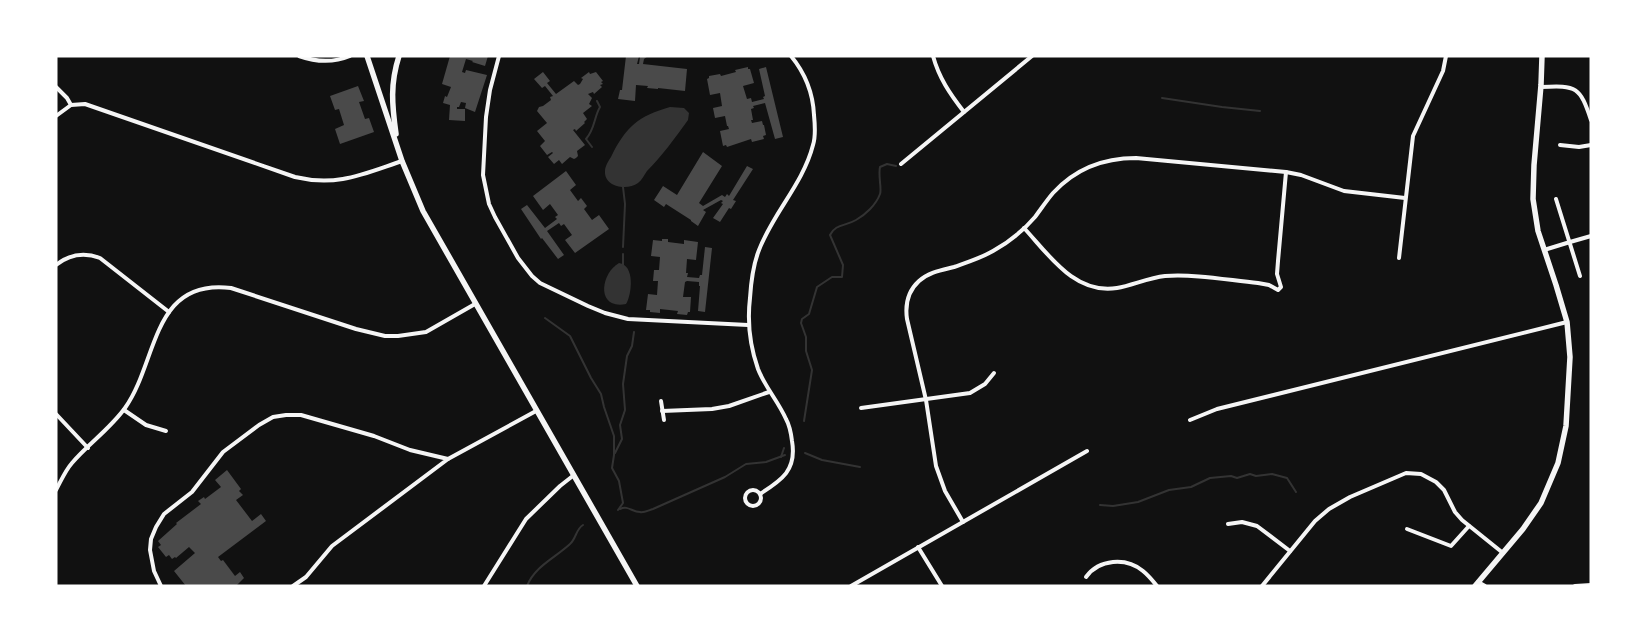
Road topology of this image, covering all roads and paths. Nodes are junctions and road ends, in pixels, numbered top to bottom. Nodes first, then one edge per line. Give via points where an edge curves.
1 (299, 56) edge
2 (350, 56) edge
3 (367, 56) edge
4 (399, 56) edge
5 (499, 56) edge
6 (791, 56) edge
7 (933, 56) edge
8 (1032, 56) edge
9 (1446, 56) edge
10 (1542, 56) edge
11 (56, 87) edge
12 (1541, 87) junction
13 (71, 105) junction
14 (964, 112) junction
15 (56, 116) edge
16 (1591, 120) edge
17 (1560, 145) dead end
18 (1591, 145) edge
19 (398, 148) junction
20 (402, 161) junction
21 (901, 164) dead end
22 (1286, 172) junction
23 (1405, 198) junction
24 (1556, 199) dead end
25 (1024, 228) junction
26 (1591, 236) edge
27 (1570, 242) junction
28 (1544, 250) junction
29 (1399, 258) dead end
30 (56, 265) edge
31 (1580, 276) dead end
32 (475, 304) junction
33 (169, 312) junction
34 (1567, 322) junction
35 (748, 324) junction
36 (994, 373) dead end
37 (769, 392) junction
38 (926, 400) junction
39 (661, 401) dead end
40 (861, 408) dead end
41 (124, 410) junction
42 (662, 410) junction
43 (536, 411) junction
44 (56, 414) edge
45 (664, 420) dead end
46 (1190, 420) dead end
47 (166, 431) dead end
48 (88, 448) junction
49 (1087, 451) dead end
50 (448, 459) junction
51 (574, 475) junction
52 (56, 490) edge
53 (760, 494) junction
54 (963, 522) junction
55 (1228, 524) dead end
56 (1469, 526) junction
57 (1407, 529) dead end
58 (918, 547) junction
59 (1290, 551) junction
60 (1502, 553) junction
61 (1086, 577) dead end
62 (1476, 584) edge
63 (1591, 585) edge
64 (161, 586) edge
65 (293, 586) edge
66 (484, 586) edge
67 (637, 586) edge
68 (851, 586) edge
69 (942, 586) edge
70 (1157, 586) edge
71 (1262, 586) edge
72 (1485, 586) edge
73 (1575, 586) edge

1 - 2 street via 327,61
3 - 19 main road
4 - 19 main road via 392,89
5 - 35 street via 486,116 483,175 495,217 532,276 605,314 628,319
6 - 35 street via 810,90 814,106 814,144 759,251 752,277
7 - 14 street via 946,88
8 - 14 street
9 - 23 street via 1443,71 1413,136
10 - 12 main road
11 - 13 street
12 - 16 street via 1559,86 1578,92
12 - 28 main road via 1533,199
13 - 15 street
13 - 20 street via 85,104 306,180 341,180
14 - 21 street
17 - 18 street
19 - 20 main road
20 - 32 main road via 423,211
22 - 23 street via 1344,191
22 - 25 street via 1136,158 1115,159 1091,166 1068,179
22 - 25 street via 1277,274 1281,287 1278,290 1258,283 1179,276 1154,278 1117,288 1096,288 1069,276
23 - 29 street
24 - 27 street
25 - 38 street via 979,258 930,274 910,292 906,319
26 - 27 street
27 - 28 street
27 - 31 street
28 - 34 main road
30 - 33 street via 78,254 100,258
32 - 33 street via 426,332 398,336 356,329 231,288 200,290 182,299
32 - 43 main road
33 - 41 street via 159,328 137,389
34 - 46 street via 1217,409
34 - 60 main road via 1570,357 1566,426 1558,463 1541,503
35 - 37 street via 758,370
36 - 38 street via 985,384 970,393
37 - 42 street via 712,409
37 - 53 street via 786,418 793,456 783,478
38 - 40 street
38 - 54 street via 936,466 945,491
39 - 42 street
41 - 47 street via 146,426
41 - 48 street
42 - 45 street
43 - 50 street
43 - 51 main road
44 - 48 street
48 - 52 street via 72,463
49 - 54 street
50 - 64 street via 301,415 273,417 224,452 192,492 164,514 151,539 150,550
50 - 65 street via 332,546 306,577
51 - 66 street via 526,519
51 - 67 main road
53 - 53 street via 749,492 746,501 756,505 761,499
54 - 58 street
55 - 59 street via 1242,522 1257,526
56 - 57 street via 1451,546
56 - 59 street via 1455,512 1436,482 1422,474 1406,473 1329,509
56 - 60 street
58 - 68 street
58 - 69 street
59 - 71 street
60 - 62 main road
61 - 70 street via 1106,562 1124,562 1142,570
62 - 72 street
63 - 73 street

